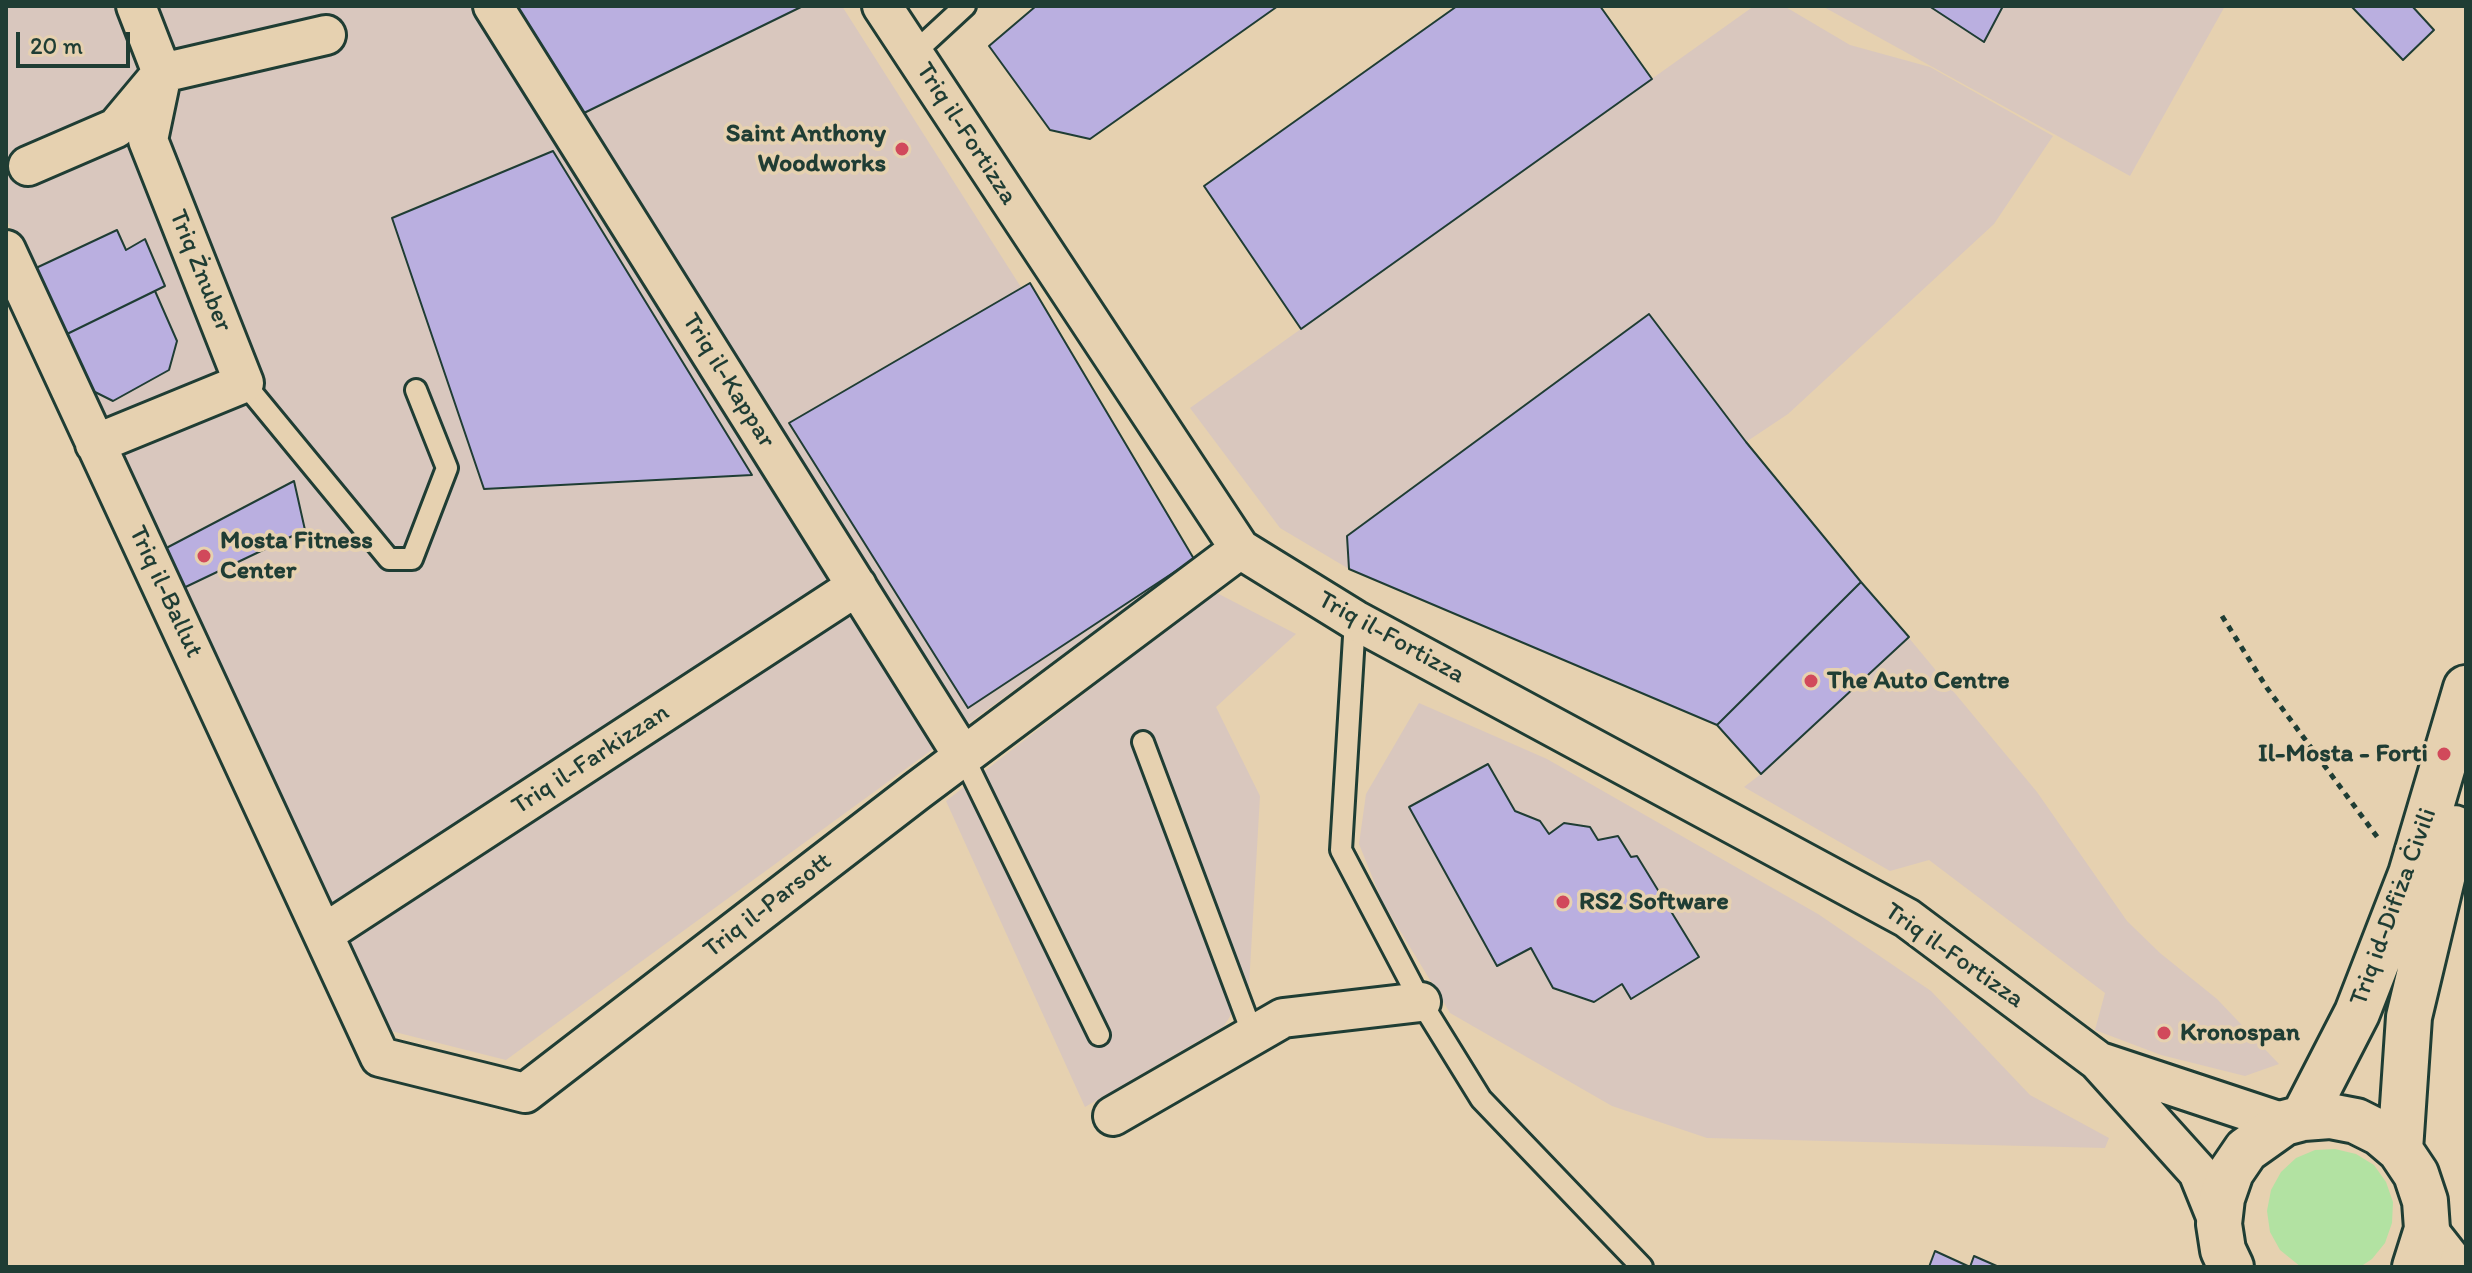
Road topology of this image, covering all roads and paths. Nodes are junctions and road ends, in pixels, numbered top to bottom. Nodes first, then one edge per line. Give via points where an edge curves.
1 (136, 6) edge
2 (493, 6) edge
3 (882, 6) edge
4 (965, 6) edge
5 (326, 35) dead end
6 (913, 54) junction
7 (162, 73) junction
8 (28, 166) dead end
9 (6, 250) edge
10 (244, 383) junction
11 (416, 390) dead end
12 (95, 444) junction
13 (1240, 549) junction
14 (857, 586) junction
15 (2222, 616) dead end
16 (1355, 620) junction
17 (2466, 688) edge
18 (1143, 742) dead end
19 (963, 756) junction
20 (2466, 787) edge
21 (2441, 866) edge
22 (325, 933) junction
23 (1421, 1002) junction
24 (1099, 1035) dead end
25 (1253, 1035) junction
26 (2098, 1061) junction
27 (1113, 1116) dead end
28 (2294, 1121) junction
29 (2400, 1150) junction
30 (2219, 1224) junction
31 (2421, 1248) edge
32 (1642, 1267) edge
33 (2231, 1267) edge
34 (2457, 1267) edge

1 - 7 street
2 - 14 street, Triq il-Kappar
3 - 6 street, Triq il-Fortizza
4 - 6 lane
5 - 7 street
6 - 13 street, Triq il-Fortizza
7 - 8 street via 116,128
7 - 10 street, Triq Żnuber via 148,140
9 - 12 street, Triq il-Ballut
10 - 11 lane via 389,559 412,559 447,468
10 - 12 street
12 - 22 street, Triq il-Ballut
13 - 16 street, Triq il-Fortizza
13 - 19 street, Triq il-Parsott
14 - 19 street, Triq il-Kappar
14 - 22 street, Triq il-Farkizzan
15 - 21 path via 2267,688 2383,845
16 - 23 lane via 1341,850
16 - 26 street, Triq il-Fortizza via 1907,918
17 - 21 main road, Triq id-Difiża Ċivili
18 - 25 lane
19 - 22 street, Triq il-Parsott via 525,1093 380,1057
19 - 24 lane
20 - 21 main road, Triq id-Difiża Ċivili
21 - 28 main road, Triq id-Difiża Ċivili
21 - 29 main road, Triq id-Difiża Ċivili via 2409,1017
23 - 25 street via 1283,1018
23 - 32 lane via 1481,1099
25 - 27 street
26 - 28 street, Triq il-Fortizza
26 - 30 street, Triq il-Fortizza via 2198,1172
28 - 29 main road via 2330,1116 2356,1121
28 - 30 main road, Triq id-Difiża Ċivili via 2246,1150 2231,1172
29 - 31 main road via 2425,1201
30 - 33 main road, Triq id-Difiża Ċivili
31 - 34 street

